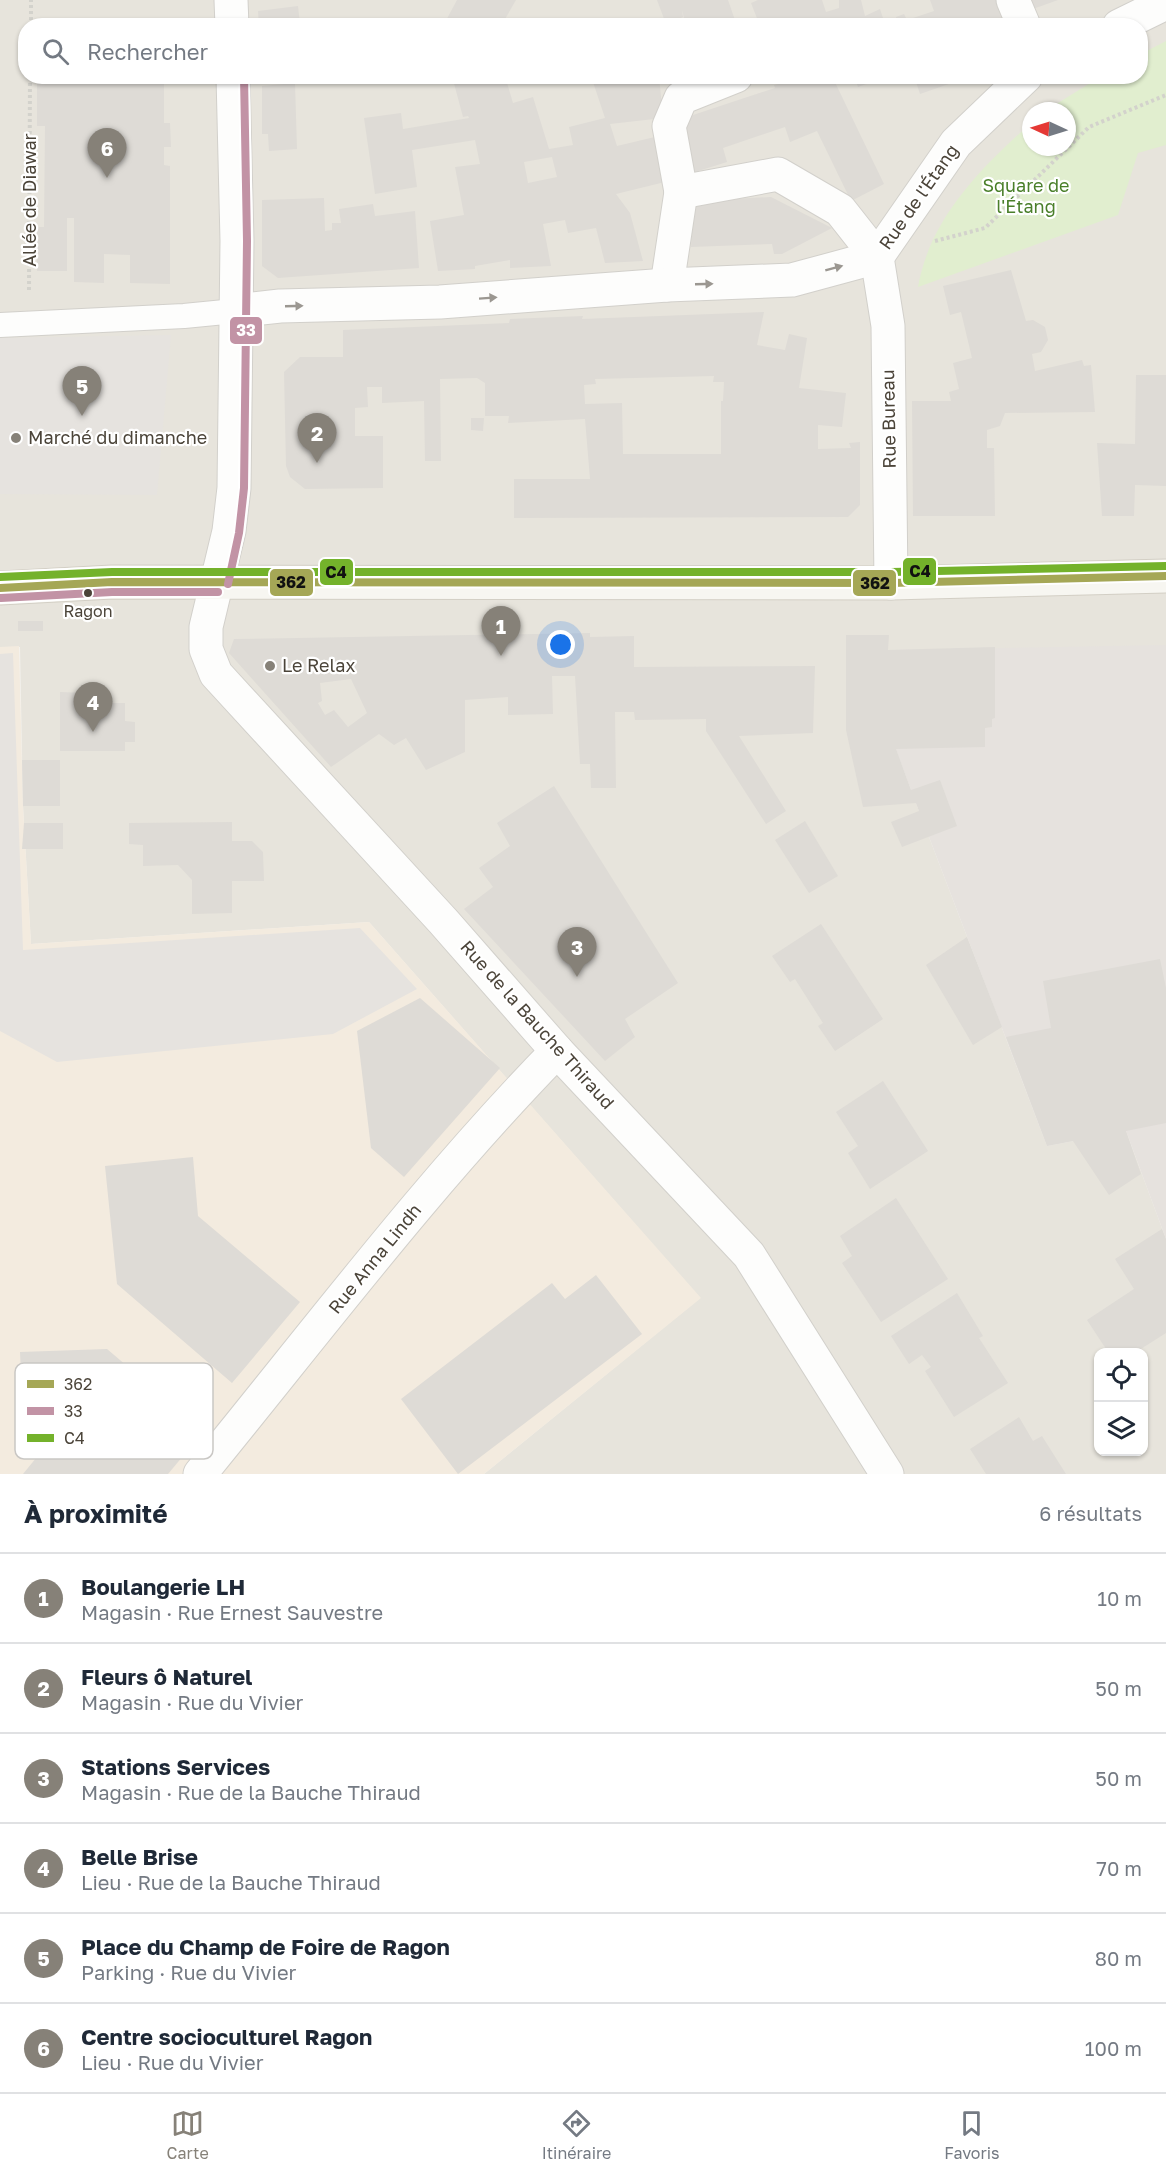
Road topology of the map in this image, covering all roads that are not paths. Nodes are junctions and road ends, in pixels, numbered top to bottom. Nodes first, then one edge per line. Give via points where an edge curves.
1 (231, 0) edge
2 (1013, 0) edge
3 (1166, 3) edge
4 (232, 18) edge
5 (1021, 18) edge
6 (1135, 18) edge
7 (233, 84) edge
8 (716, 84) edge
9 (1018, 84) edge
10 (681, 192) junction
11 (877, 257) junction
12 (668, 285) junction
13 (235, 311) junction
14 (0, 325) edge
15 (1166, 576) edge
16 (219, 582) junction
17 (891, 583) junction
18 (0, 588) edge
19 (557, 1051) junction
20 (213, 1458) edge
21 (212, 1459) edge
22 (200, 1474) edge
23 (887, 1474) edge

1 - 4 street
2 - 5 street
3 - 6 street
7 - 13 street, Rue de la Bauche Thiraud
8 - 10 street via 681,98 669,126
9 - 11 street, Rue de l'Étang via 956,143
10 - 11 street via 778,174 840,210
10 - 12 street
12 -> 11 street, Rue de l'Étang via 792,280
11 - 17 street, Rue Bureau via 888,326
13 -> 12 street, Rue de l'Étang via 280,306 440,302
13 - 14 lane
13 - 16 street, Rue de la Bauche Thiraud via 234,488
15 - 17 main road
16 - 17 main road
16 - 18 main road
16 - 19 street, Rue de la Bauche Thiraud via 206,627 206,649 216,674
19 - 20 street, Rue Anna Lindh via 396,1233
19 - 23 street, Rue de la Bauche Thiraud via 748,1255
21 - 22 street, Rue Anna Lindh

